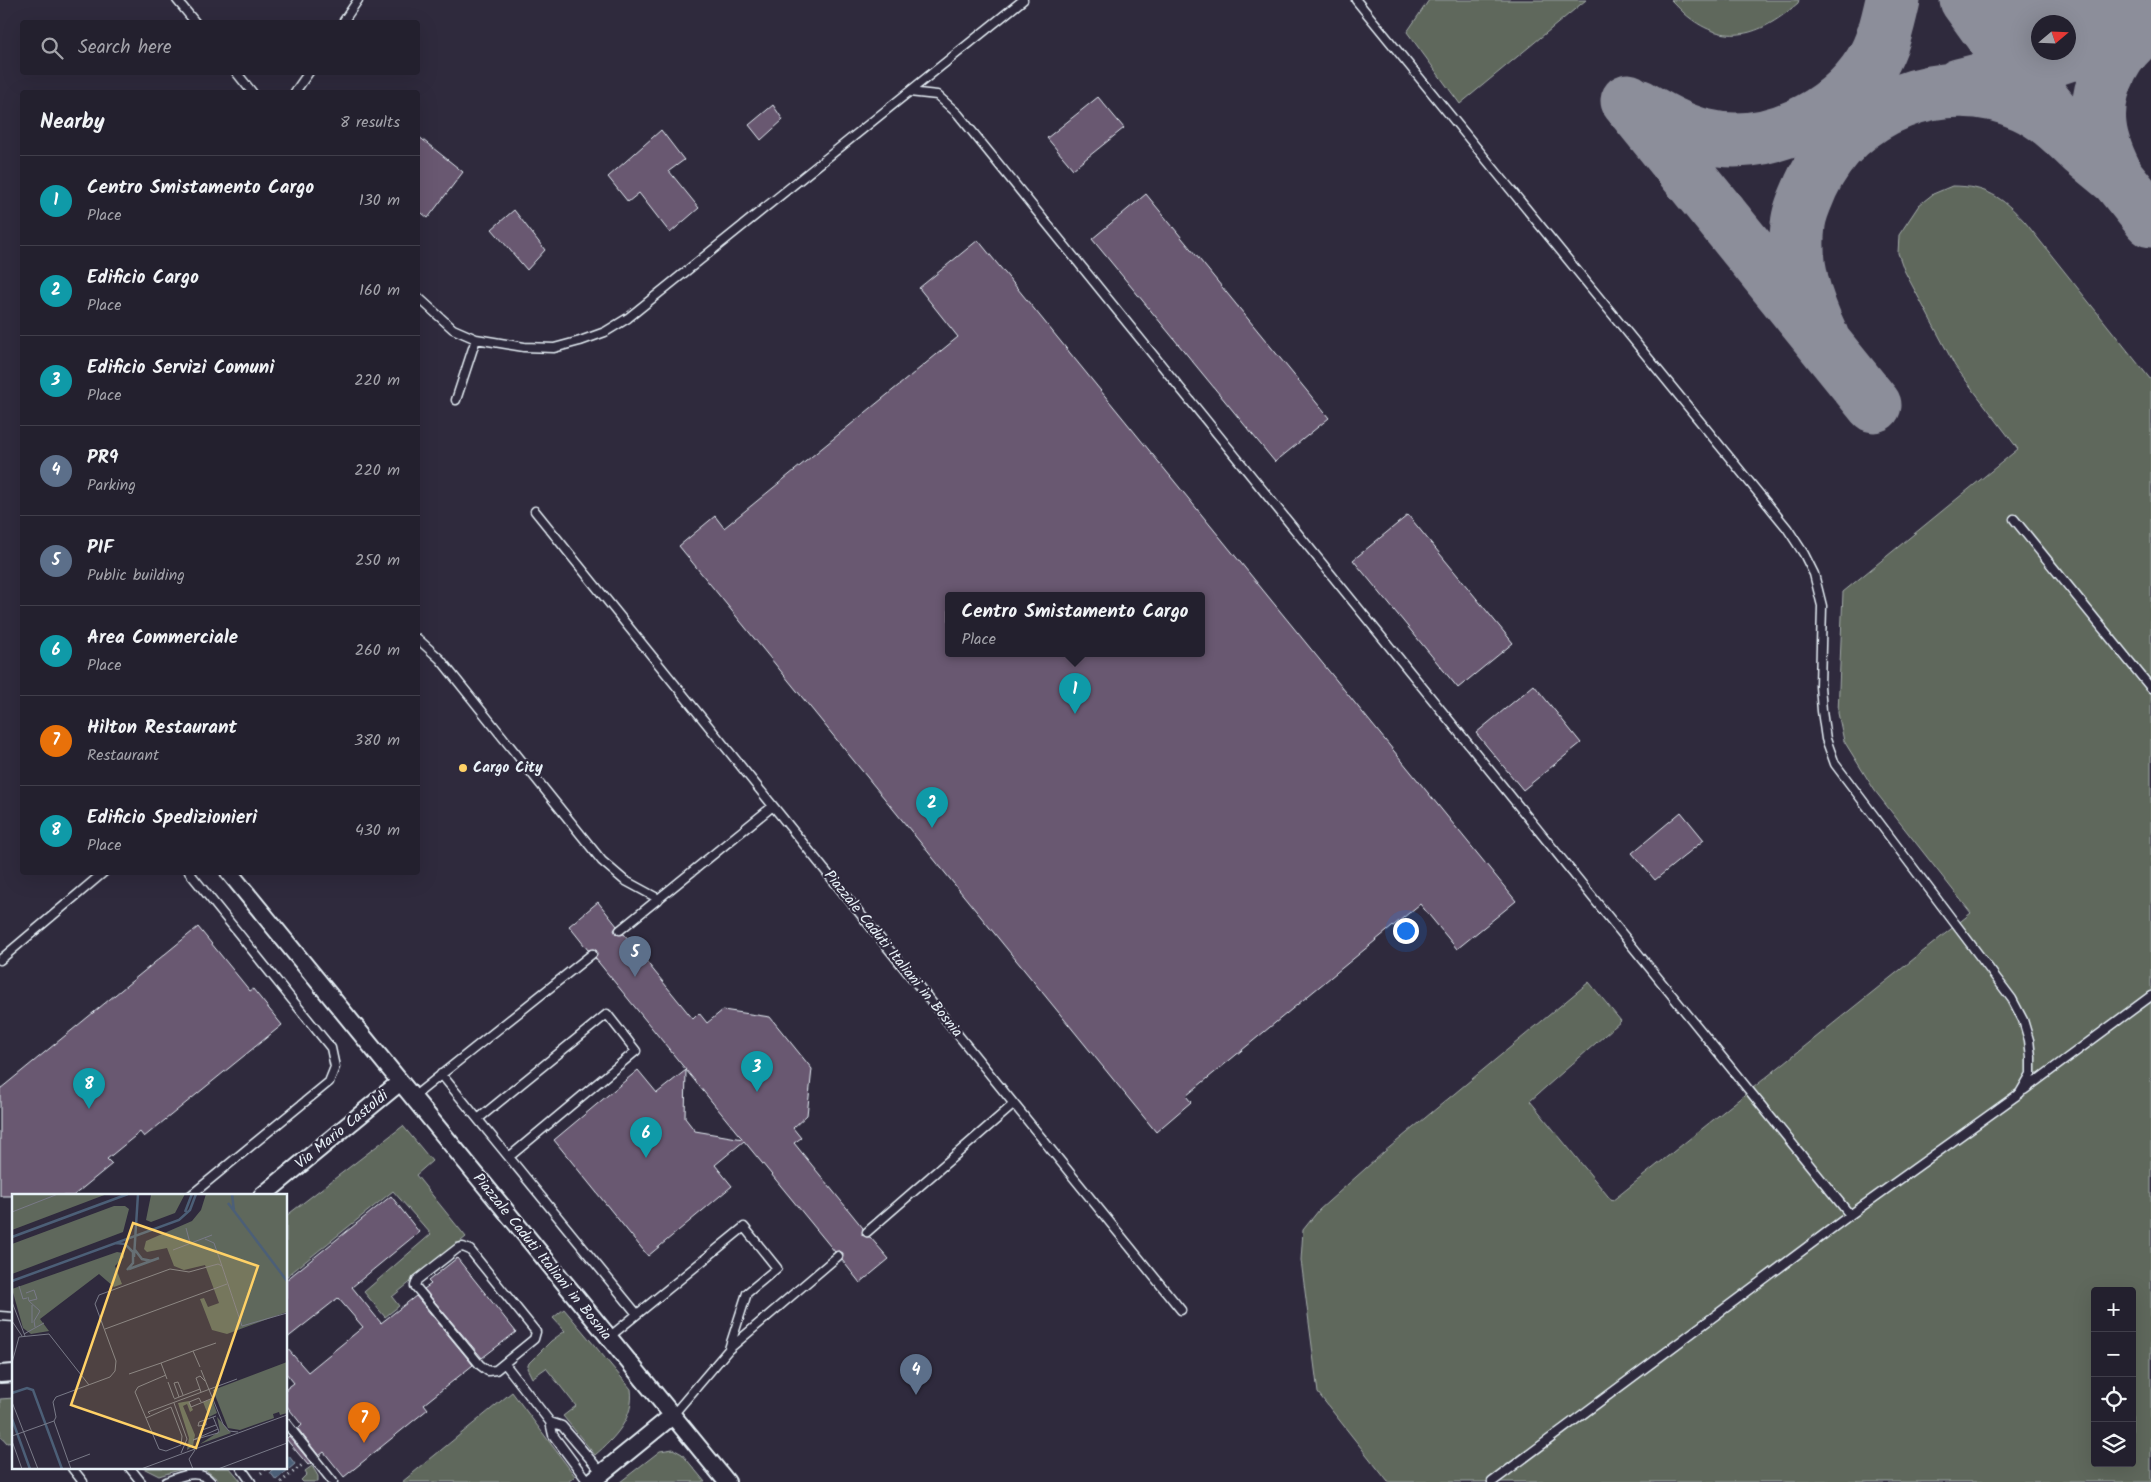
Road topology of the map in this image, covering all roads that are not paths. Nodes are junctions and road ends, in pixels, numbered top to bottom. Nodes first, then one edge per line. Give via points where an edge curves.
1 (177, 0) edge
2 (358, 0) edge
3 (1024, 0) edge
4 (1356, 0) edge
5 (193, 20) edge
6 (343, 20) edge
7 (238, 75) edge
8 (307, 75) edge
9 (250, 90) edge
10 (297, 90) edge
11 (909, 92) junction
12 (420, 299) edge
13 (476, 339) junction
14 (456, 400) dead end
15 (535, 511) dead end
16 (2014, 519) dead end
17 (420, 641) edge
18 (2151, 673) edge
19 (2143, 678) junction
20 (2151, 688) edge
21 (774, 806) junction
22 (100, 875) edge
23 (191, 875) edge
24 (230, 875) edge
25 (659, 899) junction
26 (620, 930) dead end
27 (592, 954) dead end
28 (0, 960) edge
29 (2151, 996) edge
30 (441, 1074) junction
31 (399, 1083) junction
32 (2020, 1093) junction
33 (411, 1098) junction
34 (1014, 1104) junction
35 (478, 1119) junction
36 (509, 1157) junction
37 (192, 1194) edge
38 (264, 1194) edge
39 (1850, 1215) junction
40 (866, 1232) dead end
41 (838, 1256) dead end
42 (1181, 1310) dead end
43 (637, 1314) junction
44 (608, 1338) junction
45 (729, 1349) junction
46 (505, 1364) junction
47 (672, 1416) junction
48 (550, 1422) junction
49 (288, 1426) edge
50 (74, 1470) edge
51 (132, 1470) edge
52 (242, 1470) edge
53 (593, 1479) edge
54 (83, 1482) edge
55 (142, 1482) edge
56 (166, 1482) edge
57 (211, 1482) edge
58 (251, 1482) edge
59 (333, 1482) edge
60 (727, 1482) edge
61 (1492, 1482) edge

1 - 5 lane
2 - 6 lane
3 - 11 lane
4 - 32 lane via 1804,554 1814,574 1822,606 1822,711 1826,739 1835,764 2012,998 2030,1040 2031,1074
7 - 9 lane
8 - 10 lane
11 - 13 lane via 636,312 605,332 554,348
11 - 39 lane via 937,95 958,114
12 - 13 lane via 453,329
13 - 14 lane
15 - 21 lane, Piazzale Caduti Italiani in Bosnia
16 - 19 lane
17 - 25 lane via 440,659 602,861 624,880
18 - 19 lane
19 - 20 lane
21 - 25 lane
21 - 34 lane, Piazzale Caduti Italiani in Bosnia
22 - 28 lane
23 - 37 lane via 330,1048 335,1067 329,1082
24 - 31 street, Piazzale Caduti Italiani in Bosnia
25 - 26 lane
27 - 30 lane
29 - 32 lane
30 - 33 lane
30 - 35 lane
31 - 33 street, Piazzale Caduti Italiani in Bosnia
31 - 38 street, Via Mario Castoldi
32 - 39 lane
33 - 44 street, Piazzale Caduti Italiani in Bosnia
34 - 40 lane
34 - 42 lane, Piazzale Caduti Italiani in Bosnia
35 - 36 lane
35 - 36 lane via 607,1014 636,1052
36 - 43 lane
39 - 61 lane
41 - 45 lane
43 - 44 lane
43 - 45 lane via 744,1227 777,1268 746,1293
44 - 47 street, Piazzale Caduti Italiani in Bosnia
45 - 47 lane
46 - 46 lane via 534,1339 536,1332 470,1250 458,1248 417,1280 416,1286 480,1365 488,1371
46 - 48 lane
47 - 53 street
47 - 60 street, Piazzale Caduti Italiani in Bosnia
48 - 53 lane via 553,1435
48 - 53 lane via 562,1426
49 - 59 lane
50 - 54 lane
51 - 55 lane
52 - 58 lane
56 - 57 lane via 194,1473

